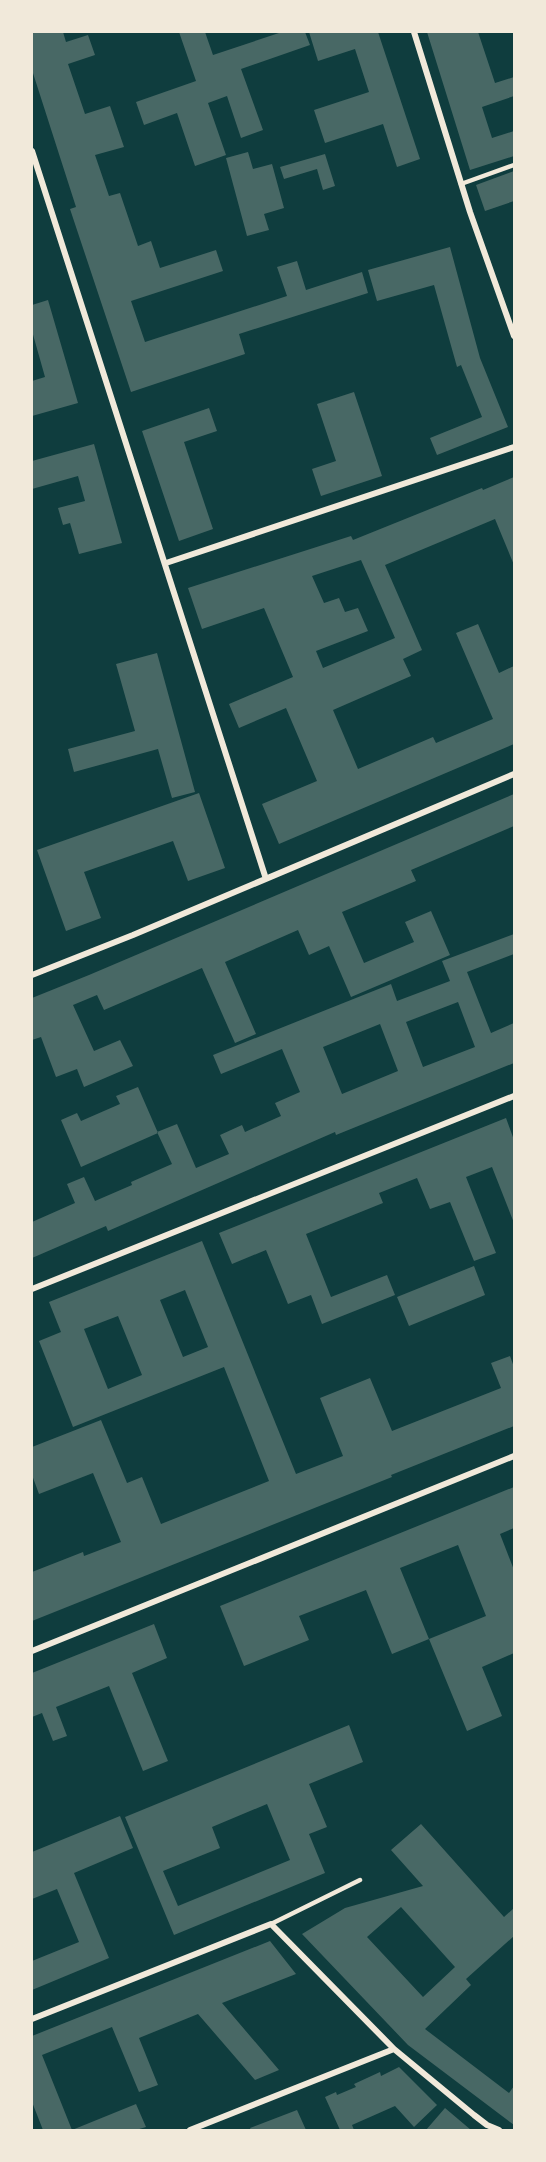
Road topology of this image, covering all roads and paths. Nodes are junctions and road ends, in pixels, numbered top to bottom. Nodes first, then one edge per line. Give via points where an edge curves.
1 (414, 32) edge
2 (32, 151) edge
3 (514, 165) edge
4 (461, 184) junction
5 (514, 336) edge
6 (514, 447) edge
7 (166, 563) junction
8 (514, 774) edge
9 (266, 879) junction
10 (32, 975) edge
11 (514, 1096) edge
12 (32, 1289) edge
13 (514, 1456) edge
14 (32, 1651) edge
15 (360, 1880) dead end
16 (271, 1924) junction
17 (32, 2019) edge
18 (394, 2049) junction
19 (486, 2128) edge
20 (189, 2130) edge
21 (499, 2130) edge

1 - 4 street
2 - 7 street
3 - 4 lane
4 - 5 street
6 - 7 street
7 - 9 street
8 - 9 street
9 - 10 street
11 - 12 street
13 - 14 street
15 - 16 lane
16 - 17 street
16 - 18 street
18 - 19 street
18 - 20 street
19 - 21 street

